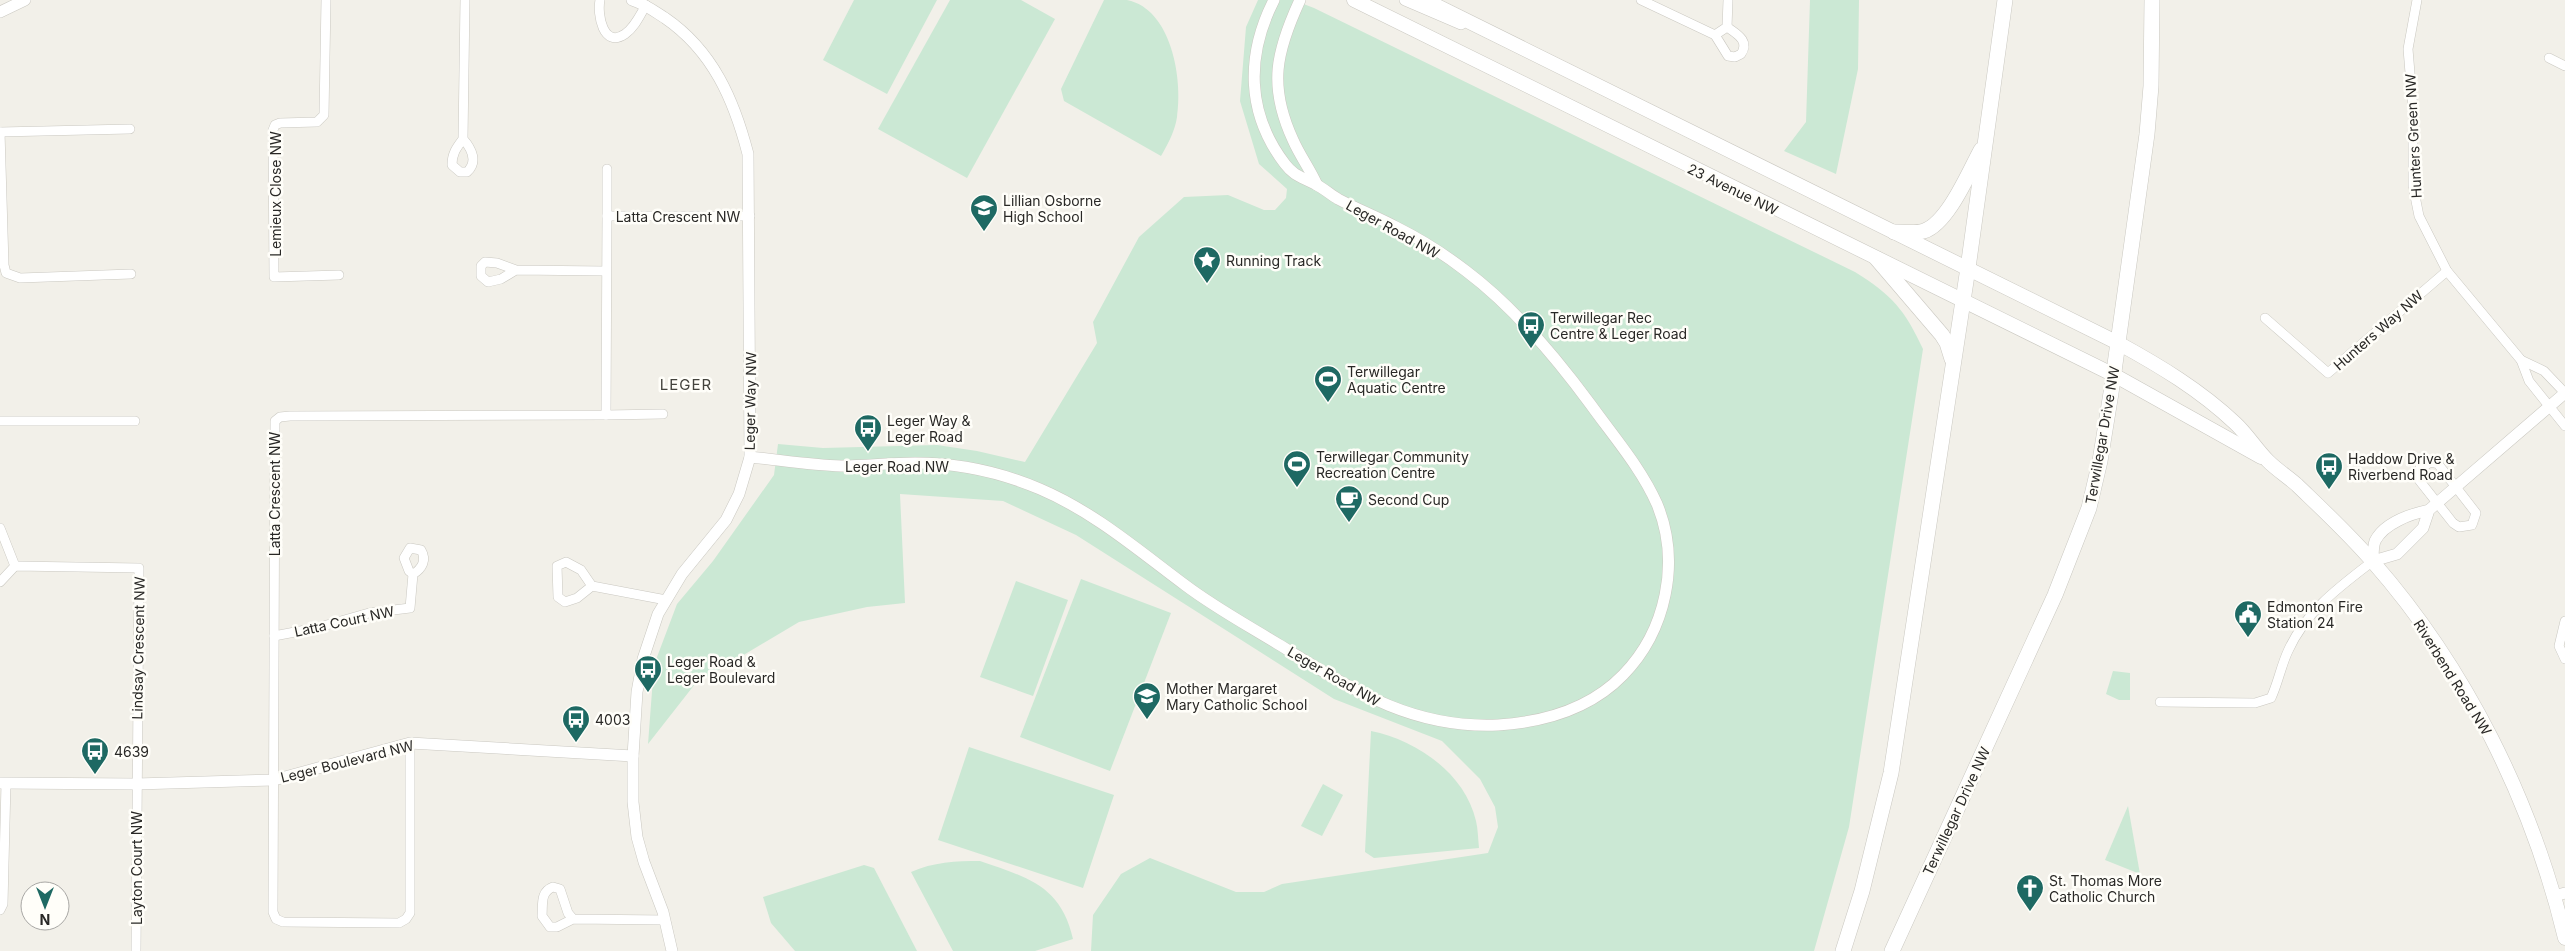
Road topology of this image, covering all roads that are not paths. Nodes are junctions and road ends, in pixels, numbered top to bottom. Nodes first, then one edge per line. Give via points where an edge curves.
1 (26, 0) edge
2 (326, 0) edge
3 (465, 0) edge
4 (600, 0) edge
5 (633, 0) edge
6 (1274, 0) edge
7 (1300, 0) edge
8 (1354, 0) edge
9 (1405, 0) edge
10 (1425, 0) edge
11 (1641, 0) edge
12 (1728, 0) edge
13 (2005, 0) edge
14 (2152, 0) edge
15 (2417, 0) edge
16 (646, 5) junction
17 (0, 10) edge
18 (1727, 27) junction
19 (1715, 35) junction
20 (1516, 45) junction
21 (2549, 58) dead end
22 (2565, 66) edge
23 (130, 129) dead end
24 (0, 132) edge
25 (463, 139) dead end
26 (1985, 142) junction
27 (606, 169) dead end
28 (1317, 185) junction
29 (607, 216) junction
30 (750, 216) junction
31 (1894, 232) junction
32 (1877, 259) junction
33 (1968, 268) junction
34 (516, 270) dead end
35 (605, 271) junction
36 (2447, 271) junction
37 (131, 274) dead end
38 (339, 275) dead end
39 (1962, 302) junction
40 (2265, 318) dead end
41 (2118, 343) junction
42 (2521, 360) junction
43 (1953, 371) junction
44 (2114, 375) junction
45 (2565, 393) edge
46 (2548, 407) junction
47 (663, 414) dead end
48 (606, 415) junction
49 (0, 421) edge
50 (135, 421) dead end
51 (2565, 426) edge
52 (750, 457) junction
53 (2268, 461) junction
54 (2457, 487) junction
55 (2433, 507) junction
56 (0, 528) edge
57 (2372, 561) junction
58 (15, 566) junction
59 (413, 574) dead end
60 (0, 582) edge
61 (592, 586) junction
62 (666, 600) junction
63 (2565, 622) edge
64 (274, 636) junction
65 (2565, 659) edge
66 (2160, 702) dead end
67 (410, 743) junction
68 (633, 756) junction
69 (274, 780) junction
70 (3, 783) edge
71 (136, 784) junction
72 (2560, 895) edge
73 (0, 910) edge
74 (573, 919) junction
75 (665, 920) junction
76 (2565, 938) edge
77 (136, 951) edge
78 (672, 951) edge
79 (1843, 951) edge
80 (1892, 951) edge

1 - 17 street
2 - 38 street, Lemieux Close NW via 324,115 318,122 280,123 273,130 274,277
3 - 25 street
4 - 16 street via 600,22 610,37 616,38 634,25
5 - 16 street, Leger Way NW
6 - 28 street, Leger Road NW via 1264,20 1255,55 1257,106 1272,145 1285,164 1296,176
7 - 28 street via 1281,44 1277,76 1283,115
8 - 32 main road, 23 Avenue NW
9 - 20 street
10 - 20 main road
11 - 19 street
12 - 18 street
13 - 26 main road
14 - 41 main road, Terwillegar Drive NW via 2147,134
15 - 36 street, Hunters Green NW via 2408,50 2413,110 2413,186 2420,216
16 - 30 street, Leger Way NW via 681,29 707,57 726,86 739,118 748,154
18 - 19 street
18 - 19 street via 1743,40 1742,54 1728,56
20 - 31 main road
21 - 22 street
23 - 24 street
24 - 37 street via 6,273 20,278
26 - 31 main road via 1949,208 1936,225 1918,233
26 - 33 main road
27 - 29 street, Latta Crescent NW
28 - 52 street, Leger Road NW via 1334,197 1417,238 1467,272 1517,315 1576,386 1643,477 1658,507 1666,538 1668,570 1663,604 1657,622 1628,670 1614,684 1580,707 1538,720 1496,725 1451,724 1410,714 1335,679 1190,589 1102,521 1034,486 957,466 911,463 842,466
29 - 30 street, Latta Crescent NW
29 - 35 street, Latta Crescent NW
30 - 52 street, Leger Way NW
31 - 33 main road
32 - 39 main road, 23 Avenue NW
32 - 43 main road via 1942,336 1950,350
33 - 39 main road
33 - 41 main road
34 - 35 street
35 - 48 street, Latta Crescent NW
36 - 40 street, Hunters Way NW via 2328,373
36 - 42 street, Hunters Green NW
39 - 43 main road
39 - 44 main road, 23 Avenue NW
41 - 44 main road, Terwillegar Drive NW
41 - 53 main road, Riverbend Road NW via 2166,369 2192,388 2235,423
42 - 45 street, Hunters Green NW via 2544,371
42 - 46 street, Hunters Green NW via 2529,381
43 - 79 main road via 1891,773 1862,891
44 - 53 main road, Riverbend Road NW
44 - 80 main road, Terwillegar Drive NW via 2093,490 2068,565
45 - 46 street
46 - 51 street, Hunters Green NW
46 - 54 street
47 - 48 street, Latta Crescent NW
48 - 64 street, Latta Crescent NW via 280,417 274,428
49 - 50 street
52 - 62 street, Leger Way NW via 739,494 726,520 682,574
53 - 57 main road, Riverbend Road NW via 2296,484
54 - 55 street
54 - 55 street via 2476,513 2472,525 2466,527 2453,523
54 - 55 street via 2438,464 2424,464 2420,468 2419,480
55 - 57 street via 2423,528 2396,554
55 - 57 street via 2411,514 2382,532 2374,542
56 - 58 street
57 - 66 street via 2322,601 2308,618 2287,653 2271,698 2255,702
57 - 72 main road, Riverbend Road NW via 2445,659 2503,760
58 - 60 street
58 - 71 street, Lindsay Crescent NW via 139,568
59 - 64 street, Latta Court NW via 410,608 370,613
61 - 61 street via 570,602 561,600 557,593 558,566 566,562 576,566
61 - 62 street
62 - 68 street, Leger Way NW via 650,637 639,676
63 - 65 street via 2559,646
64 - 69 street, Latta Crescent NW
67 - 68 street, Leger Boulevard NW
67 - 69 street, Leger Boulevard NW
67 - 69 street, Latta Crescent NW via 410,913 399,923 283,922 276,919 273,912
68 - 75 street, Leger Way NW via 637,837
69 - 71 street, Leger Boulevard NW
70 - 71 street, Leger Boulevard NW
70 - 73 street via 3,904
71 - 77 street, Layton Court NW
72 - 76 main road, Riverbend Road NW
74 - 74 street via 557,927 546,924 542,916 543,894 547,889 560,889
74 - 75 street
75 - 78 street, Leger Way NW

